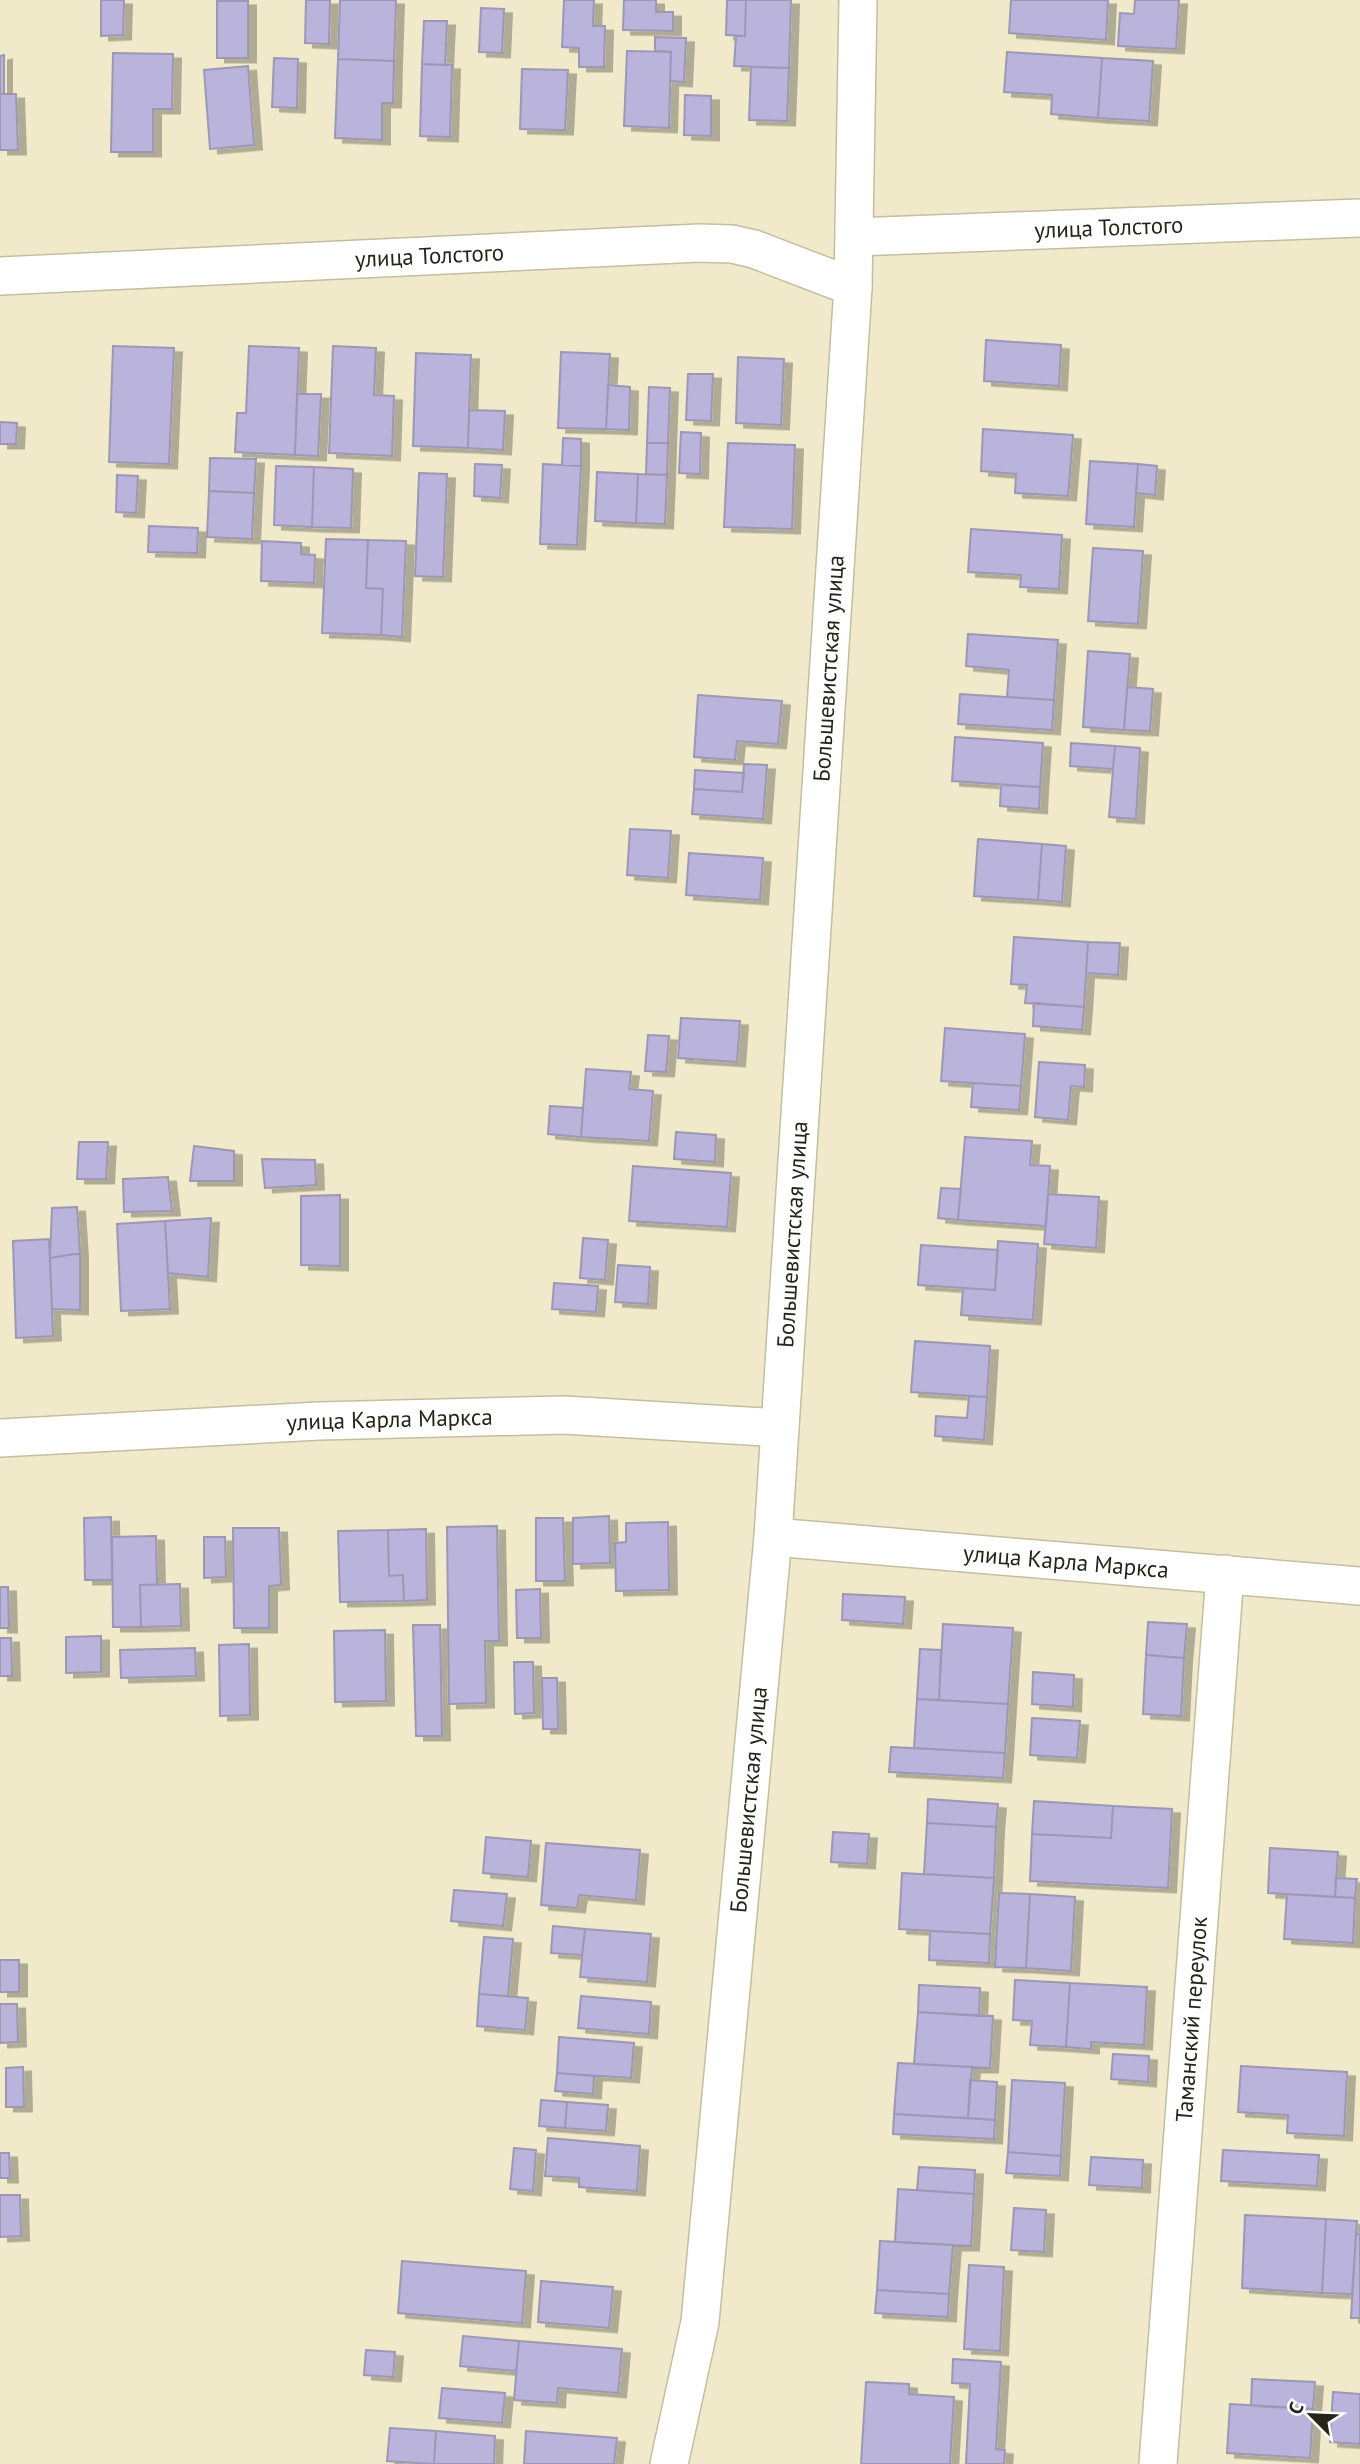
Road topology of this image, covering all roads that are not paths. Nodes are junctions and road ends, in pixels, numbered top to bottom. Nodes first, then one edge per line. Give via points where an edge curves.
1 (859, 0) edge
2 (1360, 218) edge
3 (855, 237) junction
4 (0, 276) edge
5 (853, 287) junction
6 (780, 1427) junction
7 (0, 1438) edge
8 (773, 1537) junction
9 (1225, 1574) junction
10 (1360, 1586) edge
11 (669, 2464) edge
12 (1158, 2464) edge

1 - 3 street, Большевистская улица
2 - 3 street, улица Толстого
3 - 5 street, Большевистская улица
4 - 5 street, улица Толстого via 699,243 754,249
5 - 6 street, Большевистская улица
6 - 7 street, улица Карла Маркса via 564,1415 306,1421
6 - 8 street, Большевистская улица
8 - 9 street, улица Карла Маркса
8 - 11 street, Большевистская улица via 700,2322
9 - 10 street, улица Карла Маркса
9 - 12 street, Таманский переулок

